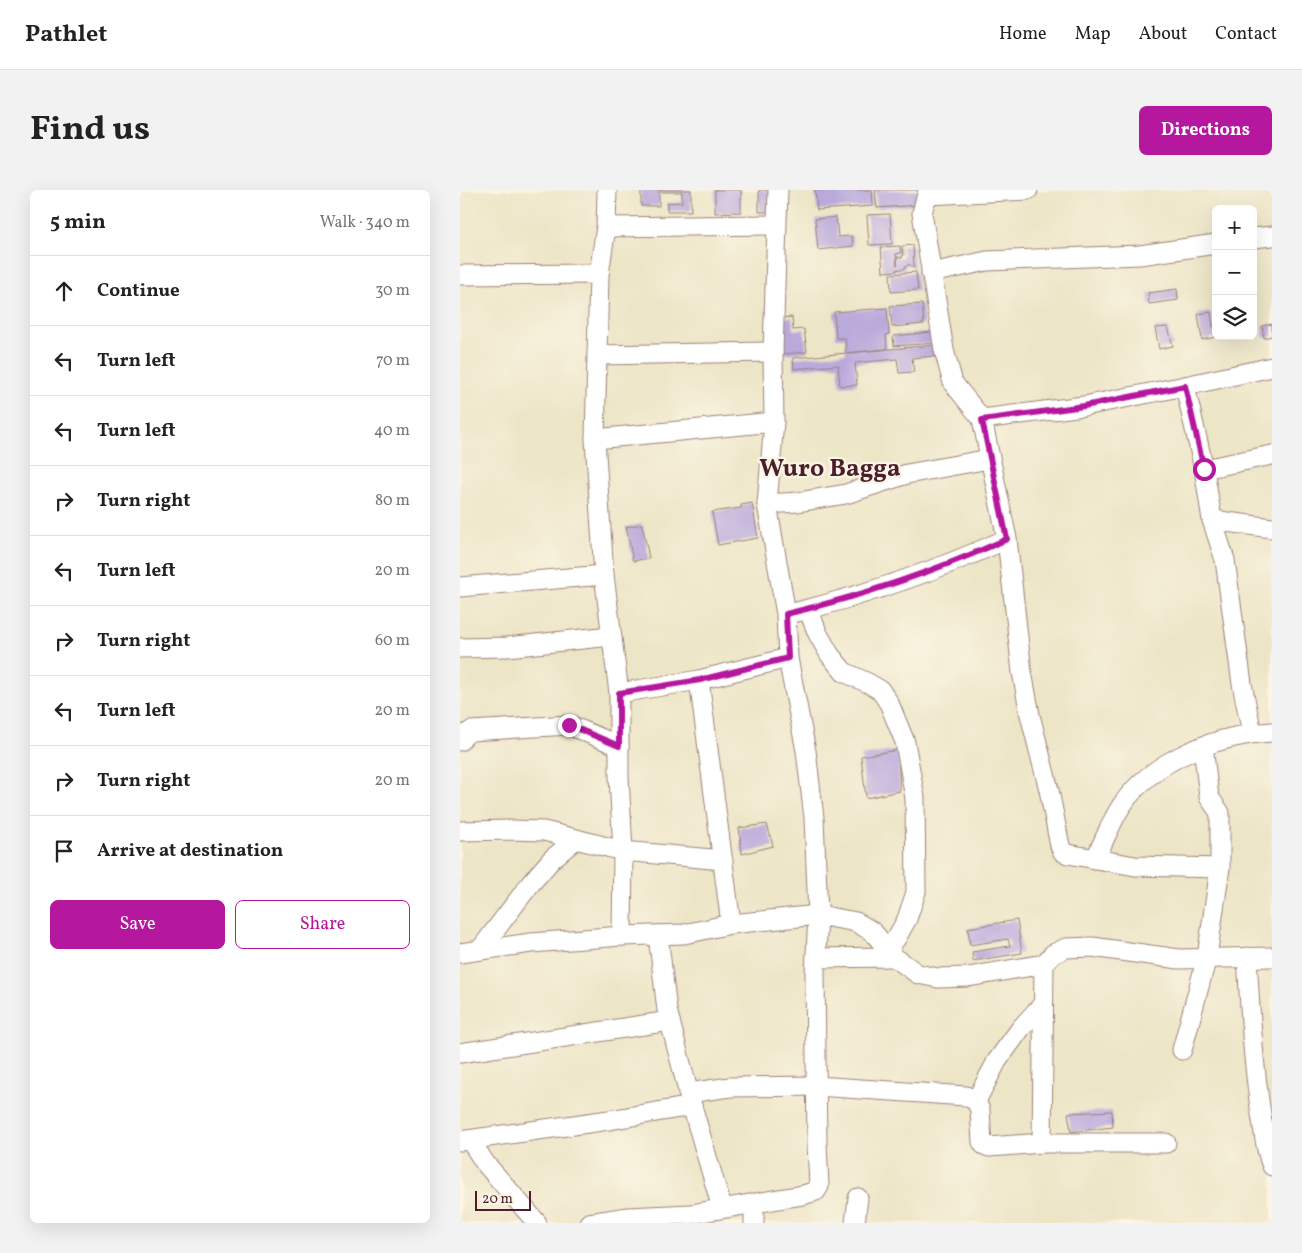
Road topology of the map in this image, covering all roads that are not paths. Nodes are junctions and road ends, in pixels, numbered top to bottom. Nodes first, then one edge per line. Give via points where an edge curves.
1 (607, 190) edge
2 (778, 190) edge
3 (1028, 190) edge
4 (928, 192) edge
5 (776, 225) junction
6 (606, 227) junction
7 (1272, 236) edge
8 (1257, 238) edge
9 (1212, 245) edge
10 (599, 274) junction
11 (931, 274) junction
12 (460, 275) edge
13 (773, 352) junction
14 (597, 355) junction
15 (1272, 367) edge
16 (1185, 386) junction
17 (982, 420) junction
18 (774, 422) junction
19 (594, 439) junction
20 (1272, 455) edge
21 (990, 458) junction
22 (1204, 469) junction
23 (767, 504) junction
24 (1212, 520) junction
25 (1272, 528) edge
26 (1007, 539) junction
27 (604, 574) junction
28 (460, 587) edge
29 (808, 609) junction
30 (786, 614) junction
31 (610, 636) junction
32 (460, 648) edge
33 (788, 658) junction
34 (700, 680) junction
35 (619, 693) junction
36 (1272, 732) edge
37 (1252, 733) junction
38 (460, 741) edge
39 (619, 746) junction
40 (1203, 746) junction
41 (460, 831) edge
42 (576, 839) junction
43 (623, 851) junction
44 (1095, 859) junction
45 (723, 860) junction
46 (1220, 868) junction
47 (818, 915) junction
48 (731, 924) junction
49 (658, 935) junction
50 (622, 936) junction
51 (480, 950) junction
52 (460, 953) edge
53 (891, 953) junction
54 (1246, 957) junction
55 (1272, 957) edge
56 (816, 958) junction
57 (1207, 958) junction
58 (1044, 964) junction
59 (1043, 1004) junction
60 (670, 1021) junction
61 (1182, 1050) dead end
62 (460, 1053) edge
63 (816, 1086) junction
64 (690, 1100) junction
65 (976, 1100) junction
66 (465, 1140) edge
67 (1042, 1143) junction
68 (1166, 1143) dead end
69 (1272, 1166) edge
70 (858, 1198) dead end
71 (754, 1203) junction
72 (722, 1208) junction
73 (537, 1223) edge
74 (589, 1223) edge
75 (754, 1223) edge
76 (855, 1223) edge

1 - 6 street
2 - 5 street
3 - 4 street
4 - 11 street via 922,213
5 - 6 street
5 - 13 street
6 - 10 street
7 - 8 street
9 - 11 street via 1140,255 987,261
10 - 12 street
10 - 14 street
11 - 17 street via 953,383
13 - 14 street
13 - 18 street
14 - 19 street
15 - 16 street
16 - 17 street via 1084,406
16 - 22 street
17 - 21 street
18 - 19 street
18 - 23 street
19 - 27 street
20 - 22 street
21 - 23 street via 907,474 846,494
21 - 26 street
22 - 24 street
23 - 30 street
24 - 25 street
24 - 37 street via 1225,560
26 - 29 street via 903,581
26 - 44 street via 1022,672 1060,846 1065,853
27 - 28 street
27 - 31 street
29 - 30 street
29 - 53 street via 818,634 844,672 880,690 905,742 915,798 916,892
30 - 33 street
31 - 32 street via 507,647
31 - 35 street
33 - 34 street
33 - 47 street via 810,779
34 - 35 street
34 - 45 street
35 - 39 street
36 - 37 street
37 - 40 street
38 - 39 street via 471,732 569,725
39 - 43 street
40 - 44 street via 1172,761 1142,782 1122,805
40 - 46 street via 1209,797 1220,813
41 - 42 street via 544,831
42 - 43 street
42 - 51 street via 552,858
43 - 45 street
43 - 50 street
44 - 46 street via 1135,866
45 - 48 street
46 - 57 street
47 - 48 street
47 - 53 street via 856,922 873,932
47 - 56 street
48 - 49 street via 684,934
49 - 50 street
49 - 60 street
50 - 51 street
51 - 52 street
53 - 56 street
53 - 58 street via 918,974 938,978 968,977
54 - 55 street
54 - 57 street
54 - 69 street via 1258,1096
56 - 63 street
57 - 58 street via 1179,959 1092,947 1066,948 1053,954
57 - 61 street
58 - 59 street
59 - 65 street via 997,1061
59 - 67 street
60 - 62 street
60 - 64 street
63 - 64 street via 730,1087
63 - 65 street via 966,1096
63 - 71 street via 818,1190
64 - 66 street via 609,1120
64 - 72 street
65 - 67 street via 984,1145
66 - 73 street
67 - 68 street
70 - 76 street
71 - 72 street
71 - 75 street
72 - 74 street

